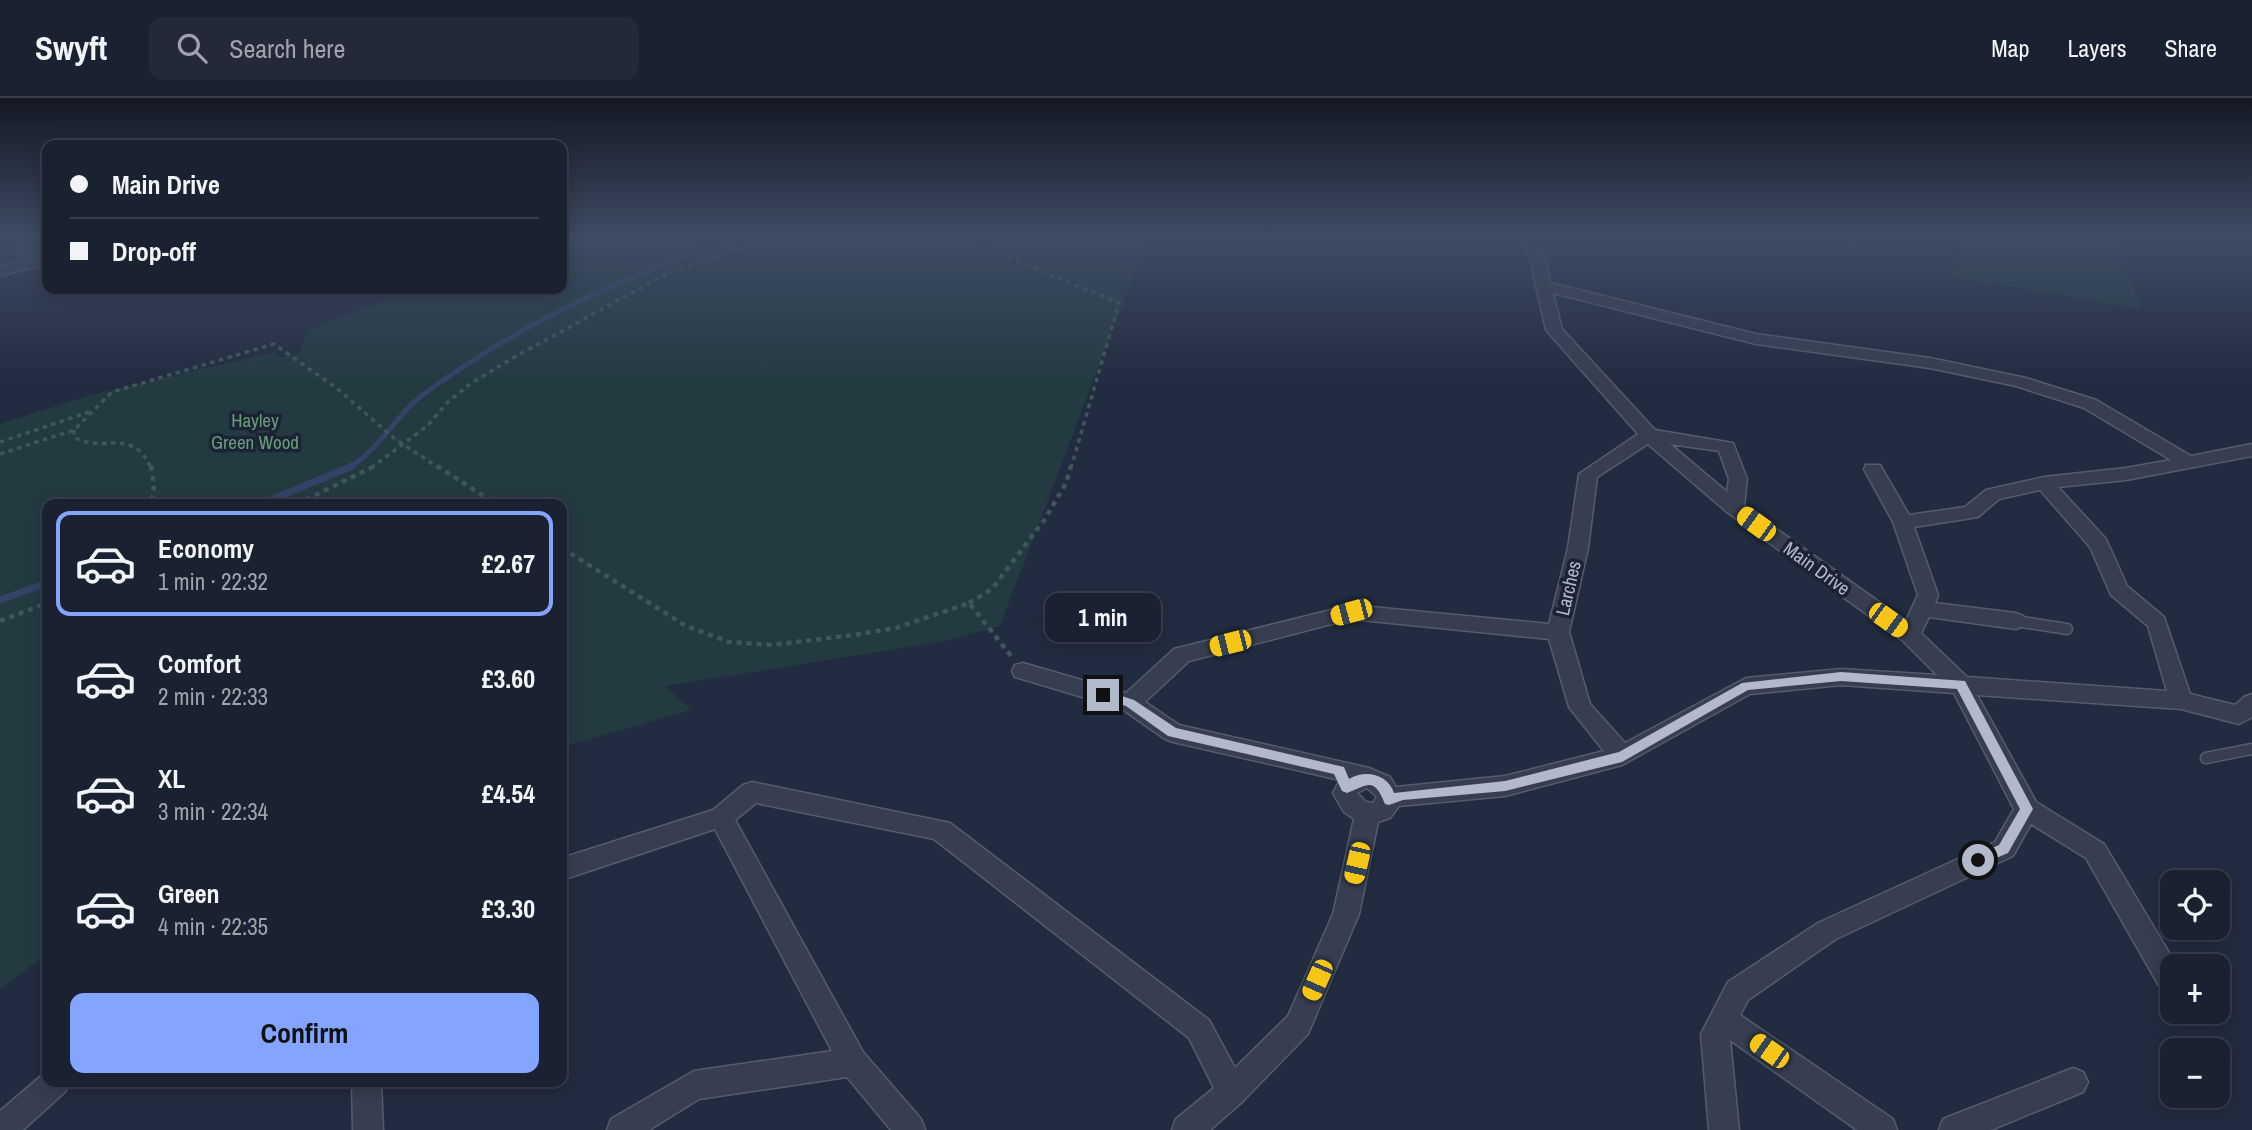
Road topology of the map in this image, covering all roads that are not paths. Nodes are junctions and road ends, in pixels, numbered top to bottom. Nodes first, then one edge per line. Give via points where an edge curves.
1 (1543, 286) joint
2 (1649, 435) junction
3 (2252, 450) edge
4 (2186, 461) junction
5 (1873, 468) dead end
6 (2044, 483) junction
7 (1734, 509) junction
8 (1903, 522) junction
9 (1922, 609) junction
10 (2016, 621) joint
11 (2067, 629) dead end
12 (1558, 632) junction
13 (1910, 635) junction
14 (1023, 671) road end
15 (1961, 685) junction
16 (2181, 700) junction
17 (1130, 703) junction
18 (2248, 714) edge
19 (2252, 749) edge
20 (1622, 757) junction
21 (2206, 758) dead end
22 (1349, 779) junction
23 (1387, 799) junction
24 (2027, 809) junction
25 (721, 817) junction
26 (567, 867) edge
27 (2160, 961) edge
28 (1723, 1019) junction
29 (853, 1062) junction
30 (2073, 1082) dead end
31 (49, 1087) edge
32 (367, 1087) edge
33 (1232, 1092) junction
34 (1, 1130) edge
35 (368, 1130) edge
36 (622, 1130) edge
37 (910, 1130) edge
38 (1187, 1130) edge
39 (1724, 1130) edge
40 (1882, 1130) edge
41 (1954, 1130) edge

1 - 2 street, Main Drive via 1554,330
1 - 4 street via 1756,340 1930,363 2020,382 2090,404
2 - 7 street, Main Drive
2 - 7 street via 1727,447 1738,480
2 - 12 street, Larches via 1588,474 1578,548
3 - 4 street
4 - 6 street via 2126,474
5 - 8 street
6 - 8 street via 1993,494 1971,513
6 - 16 street via 2099,544 2118,590 2157,622
7 - 13 street, Main Drive
8 - 9 street via 1928,595
9 - 10 street
9 - 13 street
10 - 11 lane
12 - 17 street via 1351,612 1182,655
12 - 20 street, Larches via 1580,707
13 - 15 street, Main Drive
14 - 17 street
15 - 16 street
15 - 20 street via 1841,677 1746,686
15 - 24 street, Main Drive
16 - 18 street
17 - 22 street via 1173,733
19 - 21 lane
20 - 23 street via 1505,786
22 - 23 street via 1376,780
22 - 23 street via 1345,793 1353,808
23 - 33 street via 1346,914 1298,1025
24 - 27 street via 2095,850
24 - 28 street via 2004,849 1827,931 1738,991
25 - 26 street
25 - 29 street
25 - 33 street via 752,792 941,830 1199,1029
28 - 39 street via 1715,1034
28 - 40 street
29 - 36 street via 694,1085
29 - 37 street
30 - 41 street
31 - 34 street
32 - 35 street
33 - 38 street

